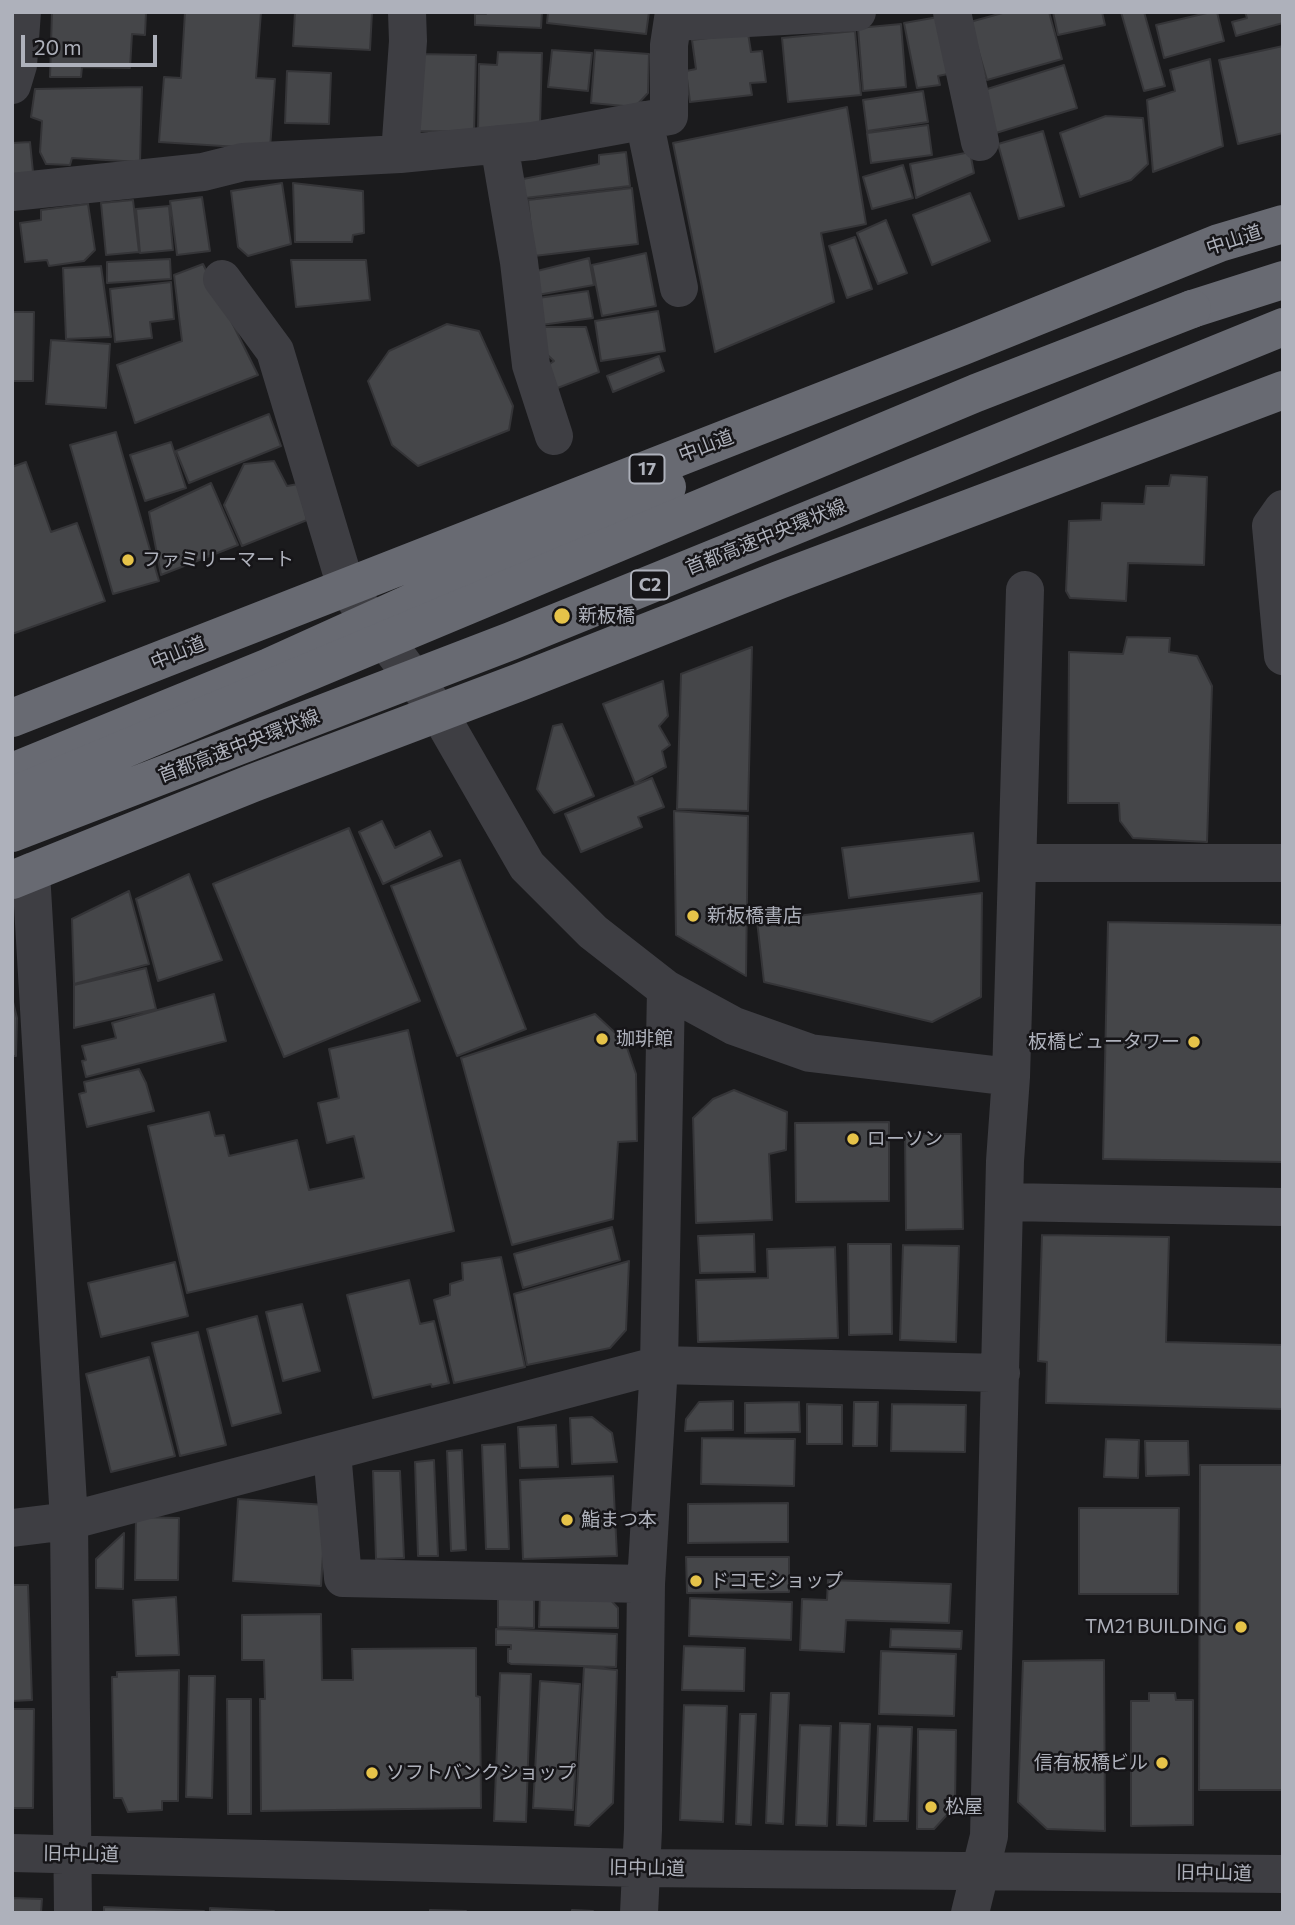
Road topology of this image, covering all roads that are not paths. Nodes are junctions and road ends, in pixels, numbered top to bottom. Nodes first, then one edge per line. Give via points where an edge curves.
1 (22, 12) edge
2 (407, 12) edge
3 (857, 12) edge
4 (952, 12) edge
5 (674, 17) edge
6 (12, 85) edge
7 (644, 120) junction
8 (980, 142) dead end
9 (499, 144) junction
10 (400, 154) junction
11 (12, 192) edge
12 (1283, 224) edge
13 (222, 279) dead end
14 (1283, 280) edge
15 (678, 288) dead end
16 (1283, 327) edge
17 (1283, 339) edge
18 (963, 346) junction
19 (1283, 390) edge
20 (554, 436) dead end
21 (1283, 509) edge
22 (346, 587) junction
23 (1025, 590) dead end
24 (371, 621) junction
25 (1283, 656) edge
26 (439, 713) junction
27 (12, 718) edge
28 (12, 772) edge
29 (12, 796) edge
30 (12, 833) edge
31 (1018, 863) junction
32 (1283, 863) edge
33 (19, 865) edge
34 (666, 989) junction
35 (1011, 1077) junction
36 (1005, 1202) junction
37 (1283, 1207) edge
38 (659, 1365) junction
39 (1001, 1373) junction
40 (332, 1452) junction
41 (69, 1521) junction
42 (12, 1528) edge
43 (646, 1584) junction
44 (12, 1853) edge
45 (74, 1854) junction
46 (641, 1868) junction
47 (979, 1871) junction
48 (1283, 1874) edge
49 (73, 1913) edge
50 (639, 1913) edge
51 (970, 1913) edge

1 - 6 street
2 - 10 street
3 - 5 street
4 - 8 street
5 - 7 street via 669,45 669,116
7 - 9 street
7 - 15 street
9 - 10 street
9 - 20 street via 531,365
10 - 11 street via 243,162 203,172
12 - 18 highway, 中山道 / 17 via 1219,243
13 - 22 street via 275,351
14 - 29 highway, bridge via 976,393
16 - 30 highway, 首都高速中央環状線 / C2, bridge via 511,641
17 - 33 highway, 首都高速中央環状線 / C2 via 1056,426 496,656
18 - 22 highway, 中山道 / 17
18 - 24 highway via 772,439
19 - 26 highway
21 - 25 street via 1272,526
22 - 24 street
22 - 27 highway, 中山道 / 17
23 - 31 street
24 - 26 street
24 - 28 highway
26 - 33 highway
26 - 34 street via 527,866 593,932
31 - 32 street
31 - 35 street
33 - 41 street
34 - 35 street via 734,1026 810,1053
34 - 38 street
35 - 36 street
36 - 37 street
36 - 39 street
38 - 39 street
38 - 40 street
38 - 43 street
39 - 47 street via 989,1836
40 - 41 street
40 - 43 street via 343,1578
41 - 42 street
41 - 45 street
43 - 46 street
44 - 45 street, 旧中山道
45 - 46 street, 旧中山道
45 - 49 street
46 - 47 street, 旧中山道
46 - 50 street
47 - 48 street, 旧中山道
47 - 51 street

